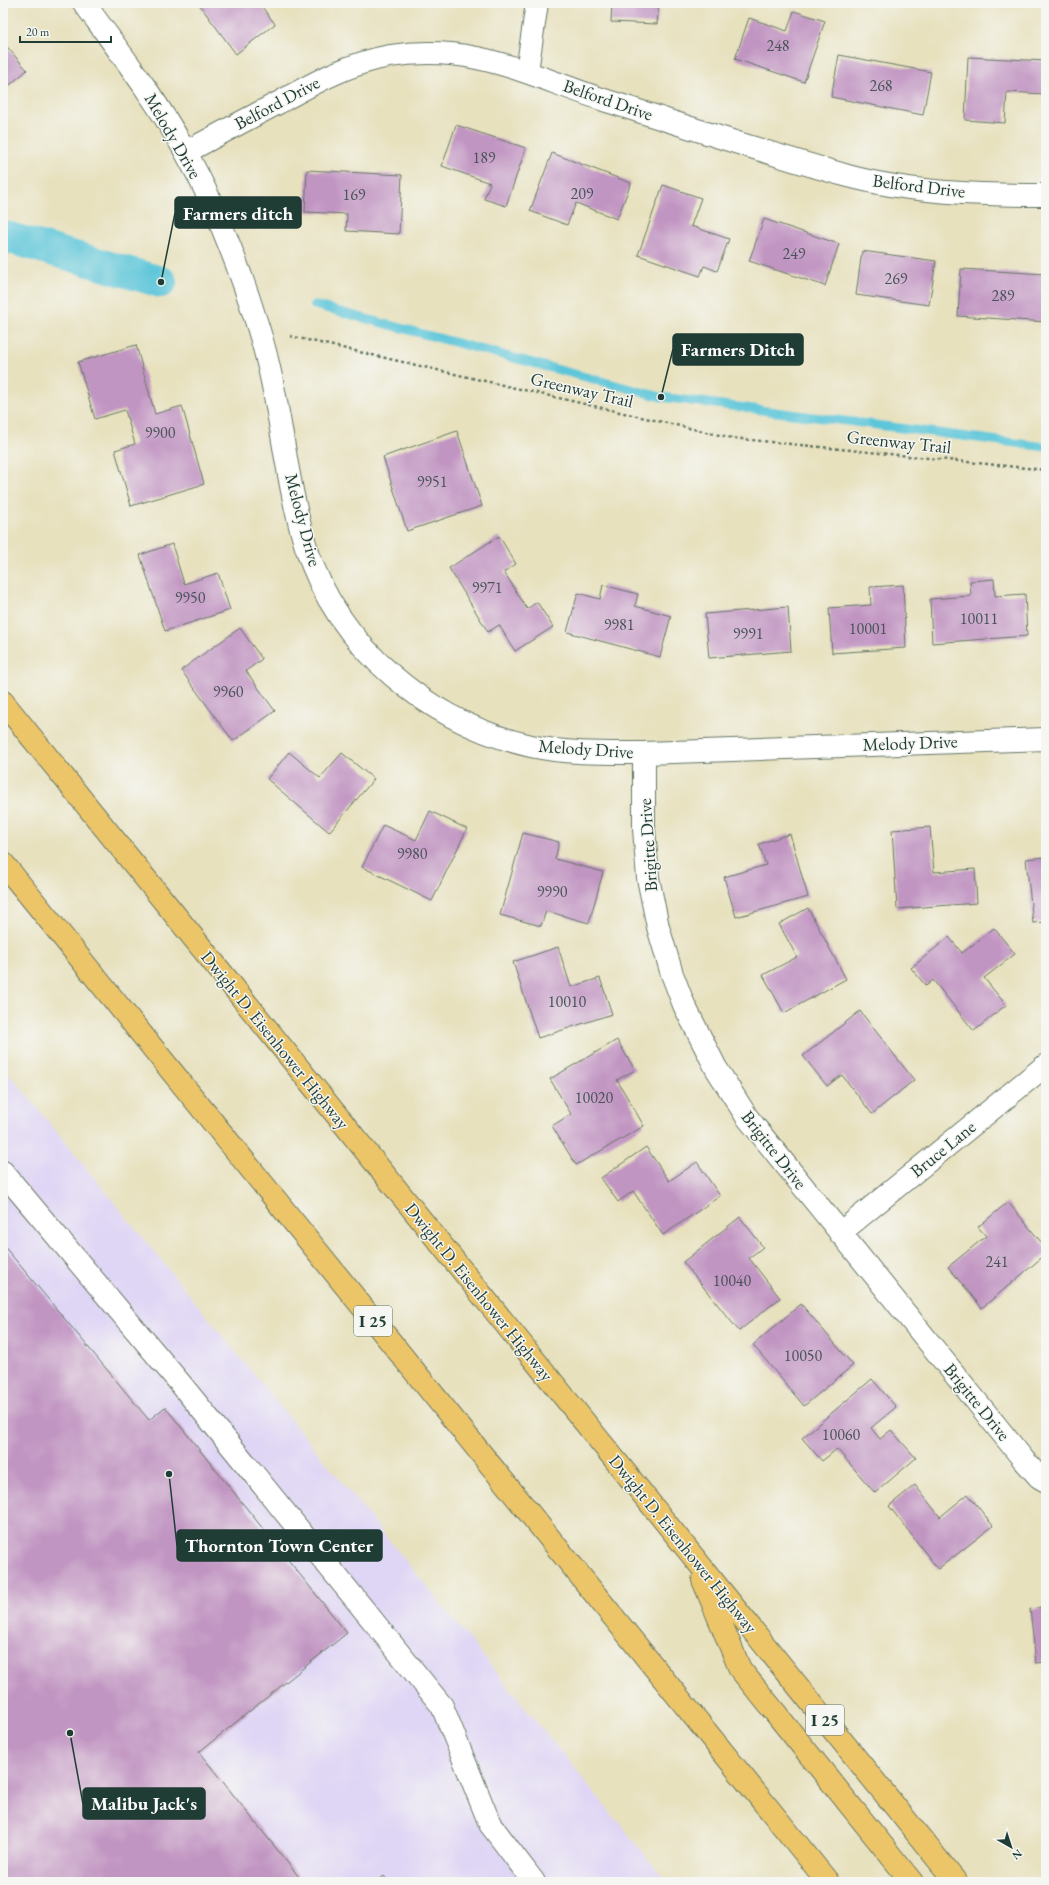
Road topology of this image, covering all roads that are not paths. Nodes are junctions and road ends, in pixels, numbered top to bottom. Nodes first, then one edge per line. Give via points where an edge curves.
1 (84, 3) edge
2 (538, 3) edge
3 (527, 71) junction
4 (186, 152) junction
5 (1046, 195) edge
6 (3, 702) edge
7 (1046, 739) edge
8 (644, 753) junction
9 (3, 863) edge
10 (1046, 1064) edge
11 (3, 1172) edge
12 (840, 1233) junction
13 (1046, 1481) edge
14 (694, 1558) junction
15 (744, 1778) junction
16 (534, 1882) edge
17 (828, 1882) edge
18 (845, 1882) edge
19 (912, 1882) edge
20 (956, 1882) edge

1 - 4 street, Melody Drive via 144,84
2 - 3 street
3 - 4 street, Belford Drive via 454,54 431,52 389,56 349,67 319,80
3 - 5 street, Belford Drive via 575,90 753,148 850,176 932,191
4 - 8 street, Melody Drive via 211,205 259,329 307,550 329,600 358,641 387,671 421,697 446,714 477,729 526,744 561,751
6 - 14 highway, Dwight D. Eisenhower Highway / I 25
7 - 8 street, Melody Drive
8 - 12 street, Brigitte Drive via 644,829 648,878 658,927 684,1005 716,1068 747,1116
9 - 15 highway, I 25
10 - 12 street, Bruce Lane
11 - 16 street via 175,1377 442,1706 490,1824
12 - 13 street, Brigitte Drive via 1023,1459
14 - 19 highway via 740,1669
14 - 20 highway, Dwight D. Eisenhower Highway / I 25
15 - 17 highway, I 25
15 - 18 highway

